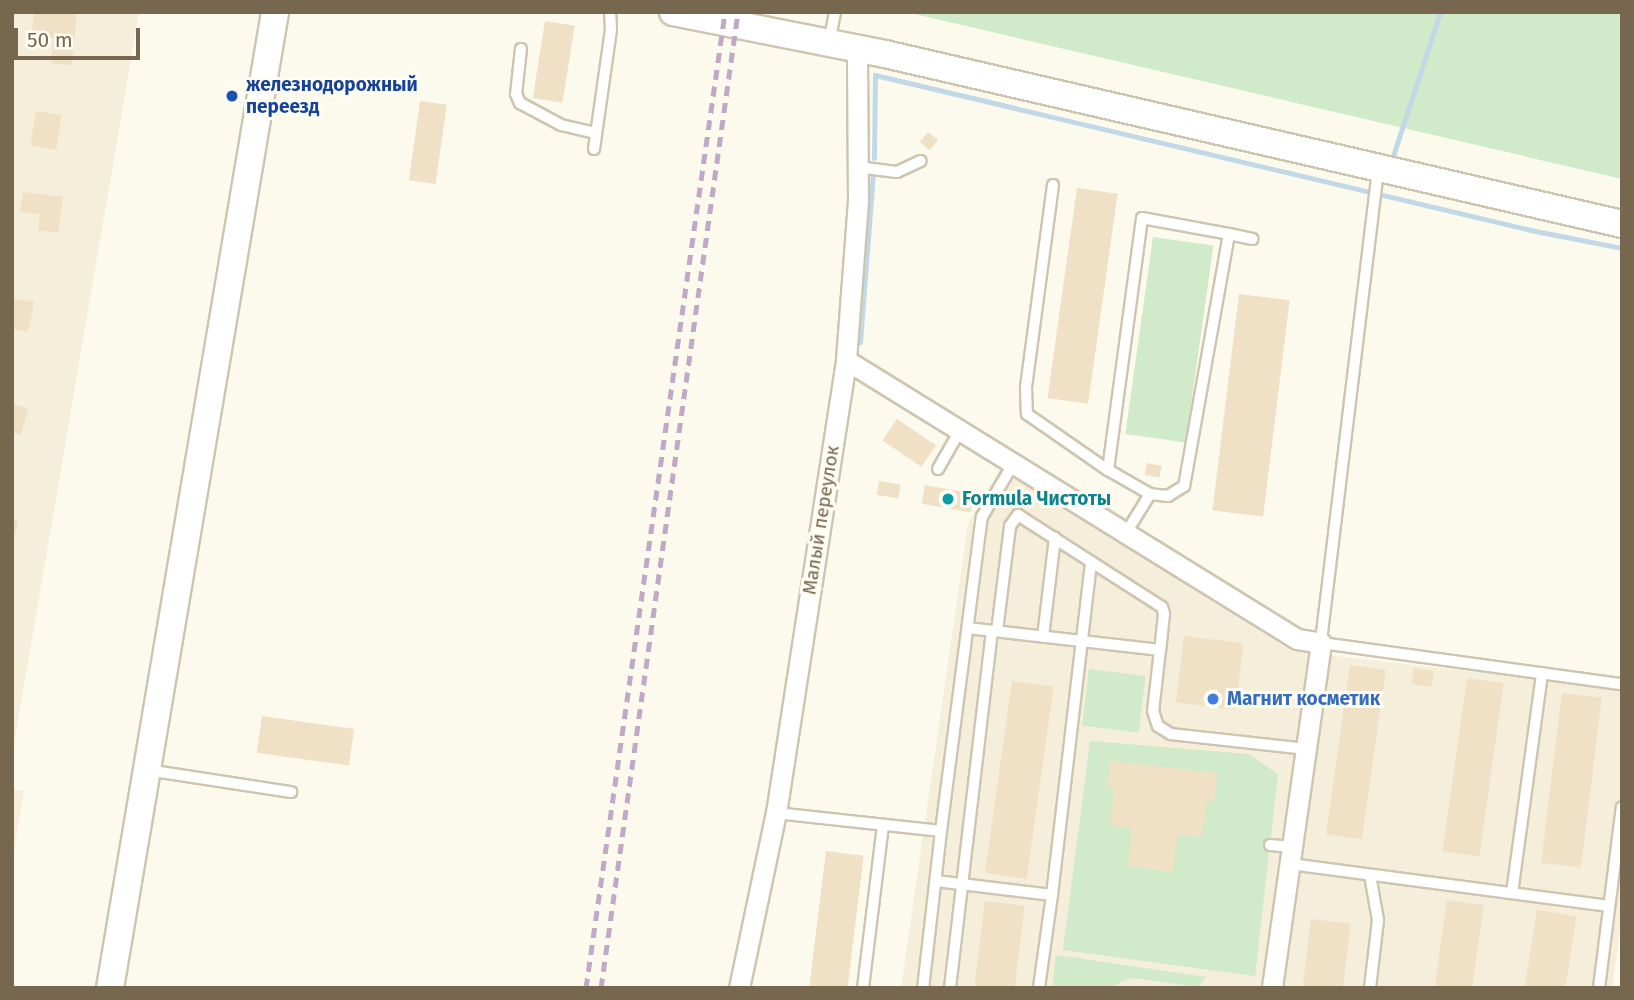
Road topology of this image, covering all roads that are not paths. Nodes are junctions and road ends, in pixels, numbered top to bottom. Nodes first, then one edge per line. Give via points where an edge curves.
1 (275, 12) edge
2 (610, 12) edge
3 (673, 12) edge
4 (835, 12) edge
5 (829, 43) junction
6 (857, 48) junction
7 (520, 49) dead end
8 (596, 133) junction
9 (594, 149) dead end
10 (921, 161) dead end
11 (857, 167) junction
12 (1379, 168) junction
13 (1053, 185) dead end
14 (1622, 224) edge
15 (1229, 234) junction
16 (1252, 239) dead end
17 (846, 360) junction
18 (959, 432) junction
19 (1013, 464) junction
20 (938, 469) dead end
21 (1108, 470) junction
22 (1150, 494) junction
23 (1126, 533) junction
24 (1055, 538) junction
25 (1091, 562) junction
26 (968, 628) junction
27 (995, 631) junction
28 (1043, 636) junction
29 (1082, 641) junction
30 (1321, 643) junction
31 (1160, 650) junction
32 (1542, 673) junction
33 (1622, 684) edge
34 (1306, 749) junction
35 (146, 770) junction
36 (291, 792) dead end
37 (1622, 807) edge
38 (776, 813) junction
39 (883, 825) junction
40 (942, 831) junction
41 (1270, 845) dead end
42 (1291, 856) junction
43 (1370, 874) junction
44 (936, 881) junction
45 (962, 884) junction
46 (1512, 893) junction
47 (1052, 895) junction
48 (1607, 906) junction
49 (110, 988) edge
50 (739, 988) edge
51 (863, 988) edge
52 (923, 988) edge
53 (950, 988) edge
54 (1040, 988) edge
55 (1272, 988) edge
56 (1370, 988) edge
57 (1598, 988) edge

1 - 35 street
2 - 8 lane
3 - 5 street
4 - 5 lane
5 - 6 street
6 - 11 street, Малый переулок
6 - 12 street
7 - 8 lane via 516,94 520,103 561,125
8 - 9 lane
10 - 11 lane via 897,172
11 - 17 street, Малый переулок
12 - 14 street
12 - 30 lane
13 - 21 lane via 1026,388 1027,414
15 - 16 lane
15 - 21 lane via 1142,218
15 - 22 lane via 1184,486 1168,496
17 - 18 street
17 - 38 street, Малый переулок
18 - 19 street
18 - 20 lane
19 - 23 street
19 - 26 lane via 982,517
21 - 22 lane
22 - 23 lane
23 - 30 street via 1297,639
24 - 25 lane
24 - 27 lane via 1018,515 1010,526
24 - 28 lane
25 - 29 lane
25 - 31 lane via 1162,607
26 - 27 lane
26 - 40 lane
27 - 28 lane
27 - 45 lane
28 - 29 lane
29 - 31 lane
29 - 47 lane
30 - 32 lane
30 - 34 street
31 - 34 lane via 1153,711 1158,726 1171,734
32 - 33 lane
32 - 46 lane
34 - 42 street
35 - 36 lane
35 - 49 street
37 - 48 lane
38 - 39 lane
38 - 50 street, Малый переулок
39 - 40 lane
39 - 51 lane
40 - 44 lane
41 - 42 lane
42 - 43 lane
42 - 55 street
43 - 46 lane
43 - 56 lane via 1378,920
44 - 45 lane
44 - 52 lane
45 - 47 lane
45 - 53 lane
46 - 48 lane
47 - 54 lane
48 - 57 lane

